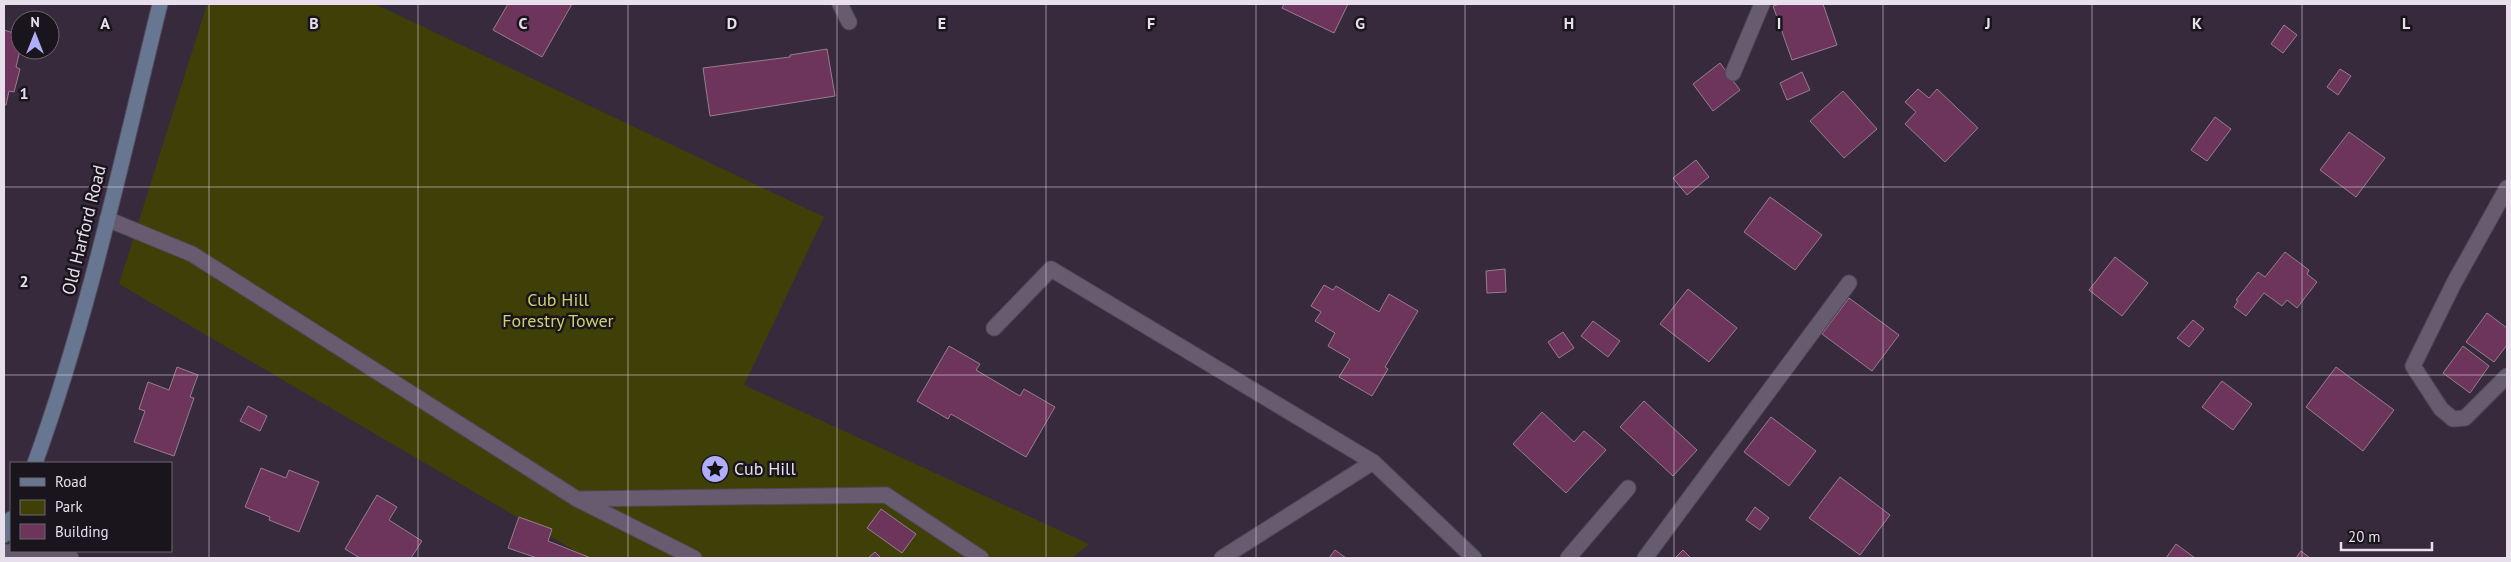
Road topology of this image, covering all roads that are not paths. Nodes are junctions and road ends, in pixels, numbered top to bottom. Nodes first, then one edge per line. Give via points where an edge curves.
1 (160, 4) edge
2 (840, 4) edge
3 (1762, 4) edge
4 (849, 22) dead end
5 (1733, 73) dead end
6 (2507, 188) edge
7 (107, 219) junction
8 (1849, 283) dead end
9 (994, 328) dead end
10 (2507, 376) edge
11 (36, 462) edge
12 (1373, 462) junction
13 (1628, 488) dead end
14 (577, 499) junction
15 (10, 521) edge
16 (4, 536) edge
17 (4, 552) edge
18 (72, 558) edge
19 (694, 558) edge
20 (981, 558) edge
21 (1222, 558) edge
22 (1474, 558) edge
23 (1568, 558) edge
24 (1645, 558) edge

1 - 7 street, Old Harford Road
2 - 4 street
3 - 5 street
6 - 10 street via 2412,366 2441,409 2453,419 2465,418
7 - 11 street, Old Harford Road via 67,366
7 - 14 street via 192,254
8 - 24 street
9 - 12 street via 1051,270
12 - 21 street
12 - 22 street
13 - 23 street
14 - 19 street
14 - 20 street via 886,495
15 - 16 street
17 - 18 street

